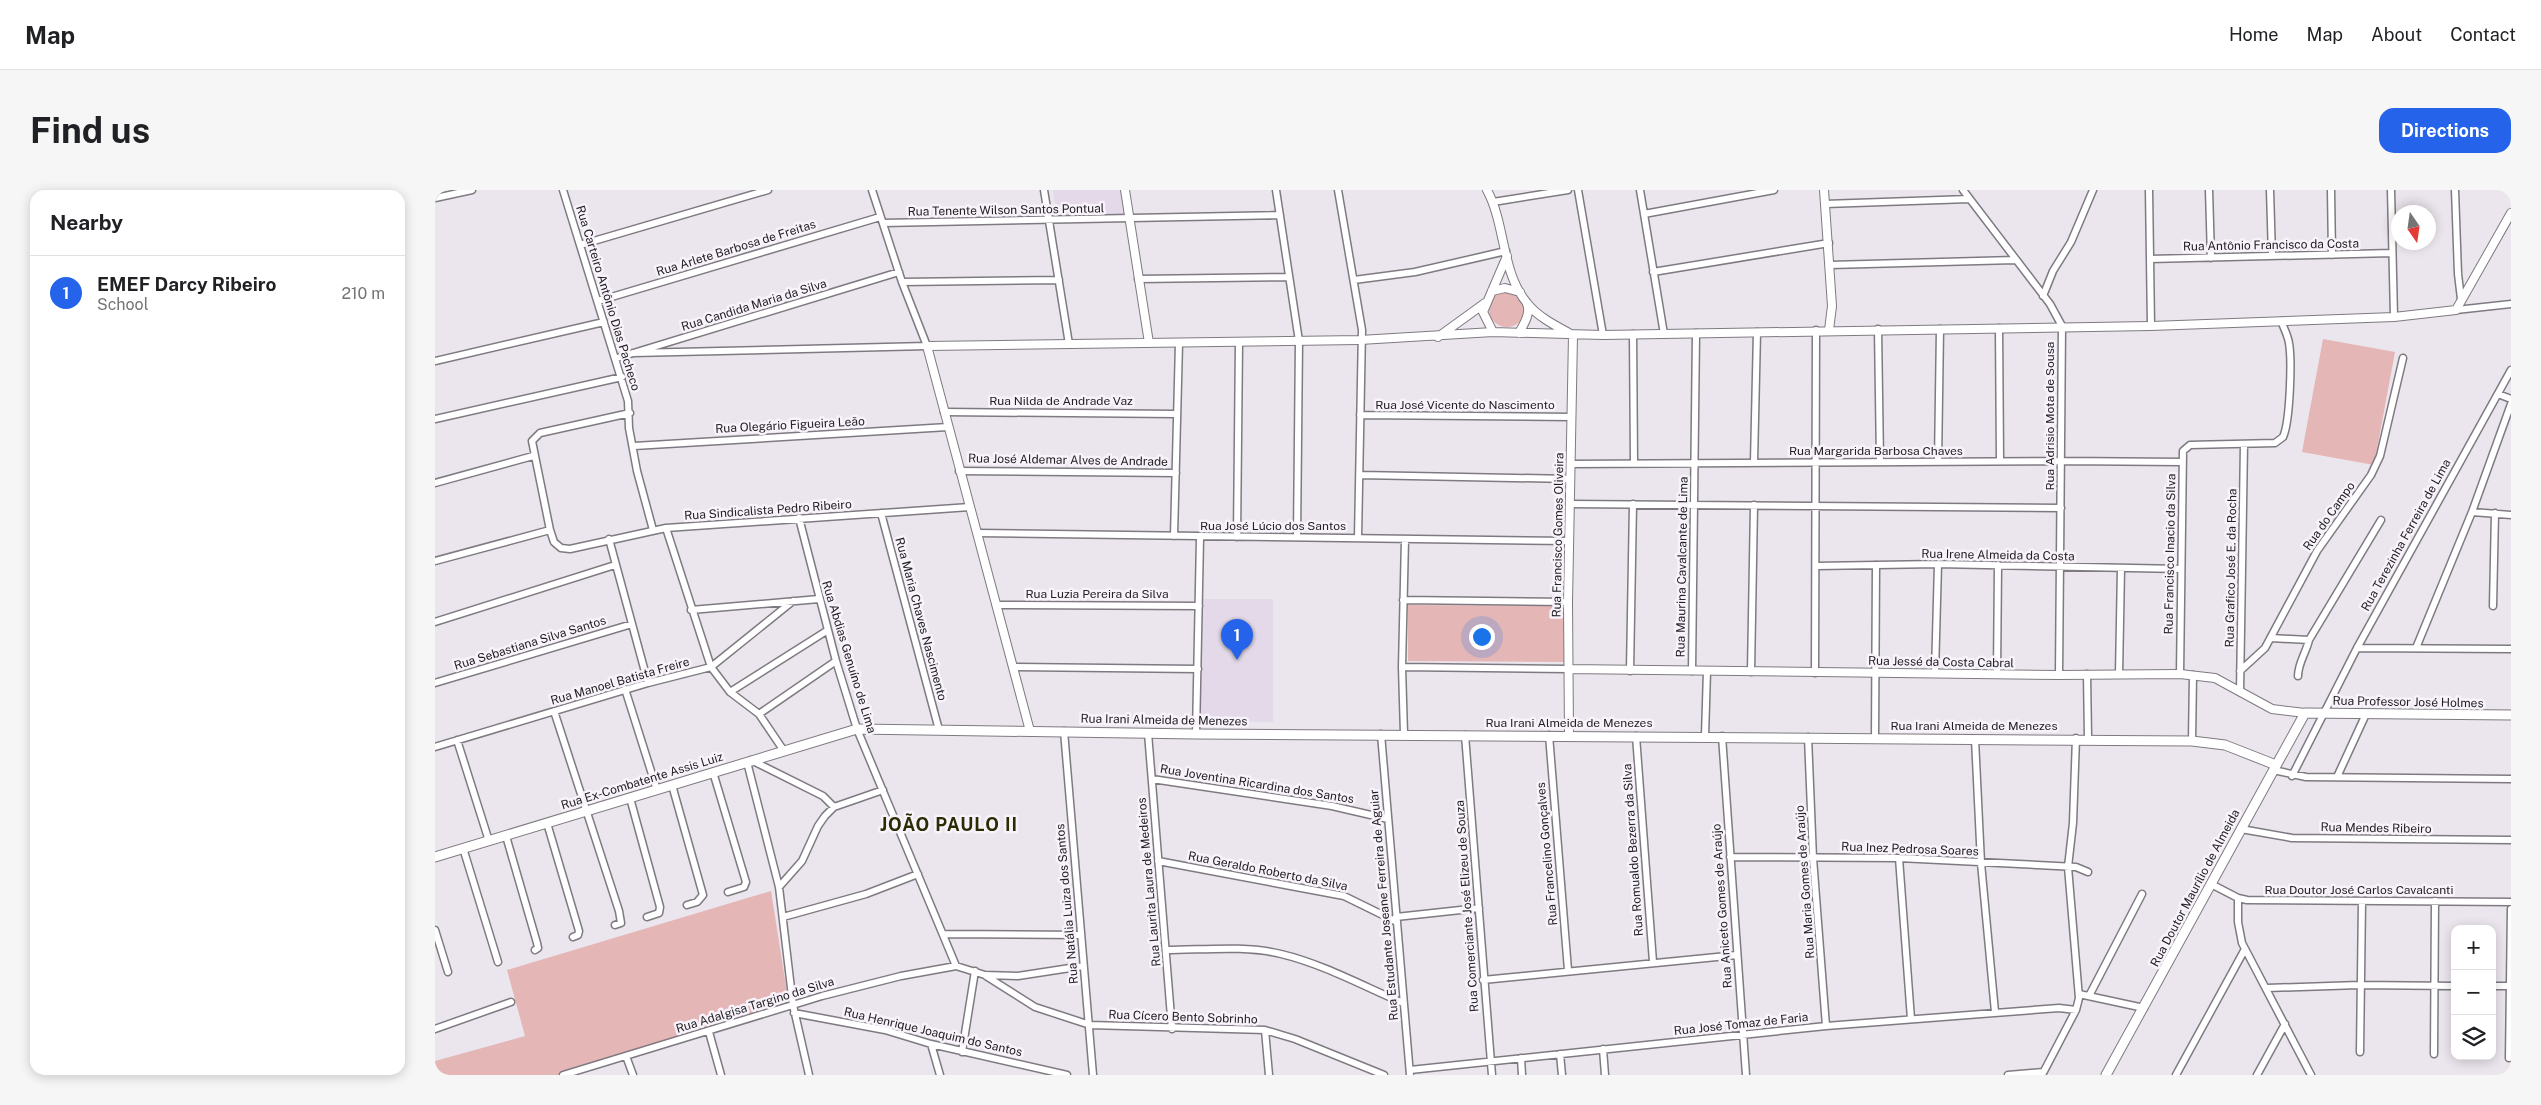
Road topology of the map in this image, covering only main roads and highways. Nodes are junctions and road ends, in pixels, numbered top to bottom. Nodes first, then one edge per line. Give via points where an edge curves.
1 (2305, 713) joint
2 (2511, 716) edge
3 (857, 729) joint
4 (2275, 767) junction
5 (435, 857) edge
6 (2106, 1075) edge

1 - 2 main road, Rua Professor José Holmes
1 - 4 main road, Rua Doutor Maurílio de Almeida
3 - 4 main road, Rua Irani Almeida de Menezes via 2192,740 2225,744
3 - 5 main road, Rua Ex-Combatente Assis Luiz
4 - 6 main road, Rua Doutor Maurílio de Almeida

